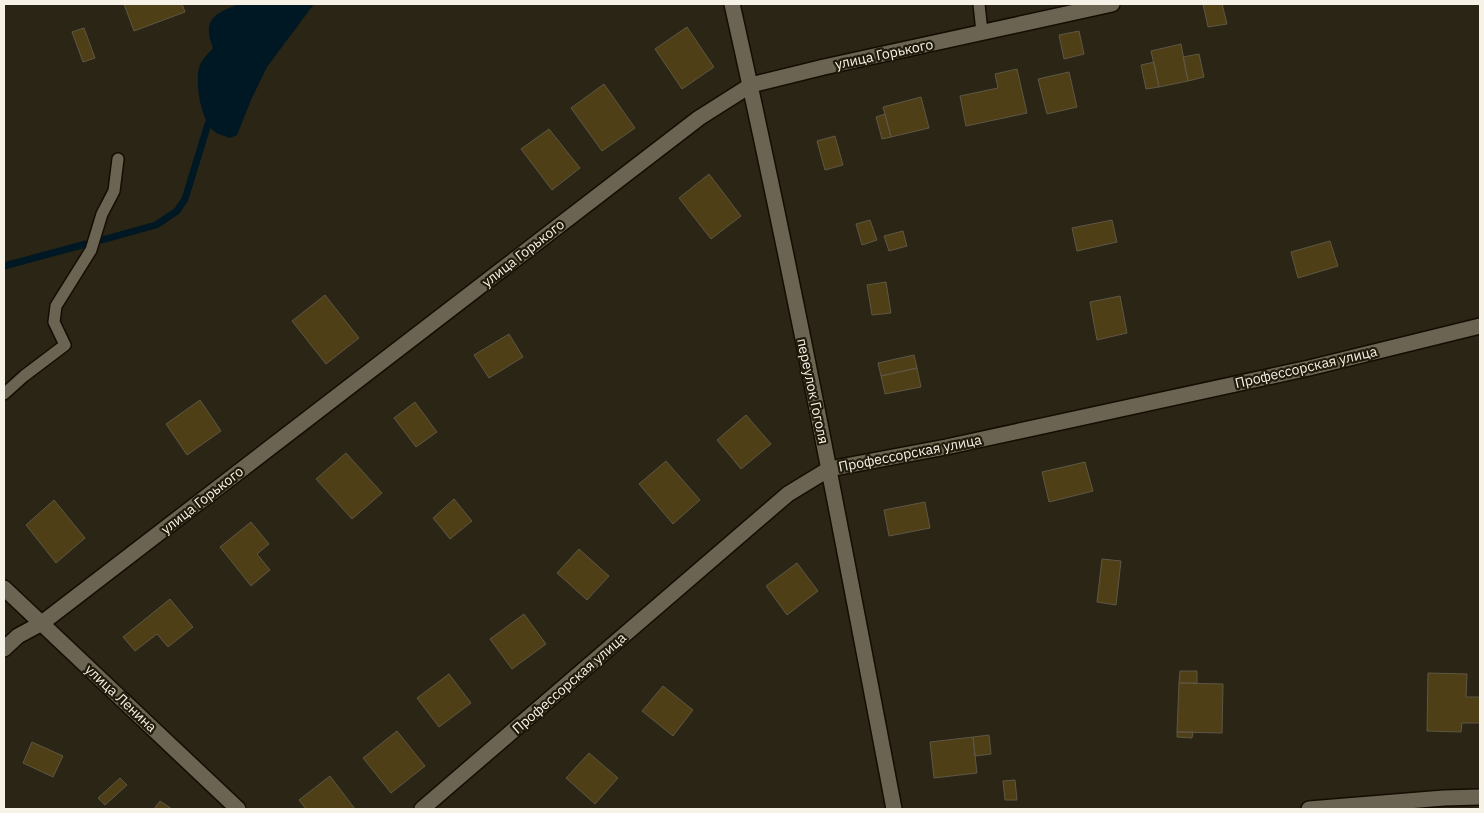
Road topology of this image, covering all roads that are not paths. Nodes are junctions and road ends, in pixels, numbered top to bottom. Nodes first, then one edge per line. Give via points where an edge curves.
1 (732, 4) edge
2 (979, 4) edge
3 (1112, 4) edge
4 (982, 32) junction
5 (750, 85) junction
6 (118, 160) dead end
7 (1480, 326) edge
8 (4, 394) edge
9 (829, 468) junction
10 (4, 588) edge
11 (42, 623) junction
12 (4, 649) edge
13 (1480, 797) edge
14 (238, 809) edge
15 (422, 809) edge
16 (894, 809) edge
17 (1309, 809) edge

1 - 5 street, переулок Гоголя
2 - 4 lane
3 - 4 street, улица Горького
4 - 5 street, улица Горького
5 - 9 street, переулок Гоголя
5 - 11 street, улица Горького via 699,118
6 - 8 lane via 114,191 102,214 91,250 56,306 54,322 65,345
7 - 9 street, Профессорская улица via 1309,368 975,441
9 - 15 street, Профессорская улица via 788,494
9 - 16 street, переулок Гоголя
10 - 11 street, улица Ленина
11 - 12 street, улица Горького via 18,636
11 - 14 street, улица Ленина
13 - 17 street

